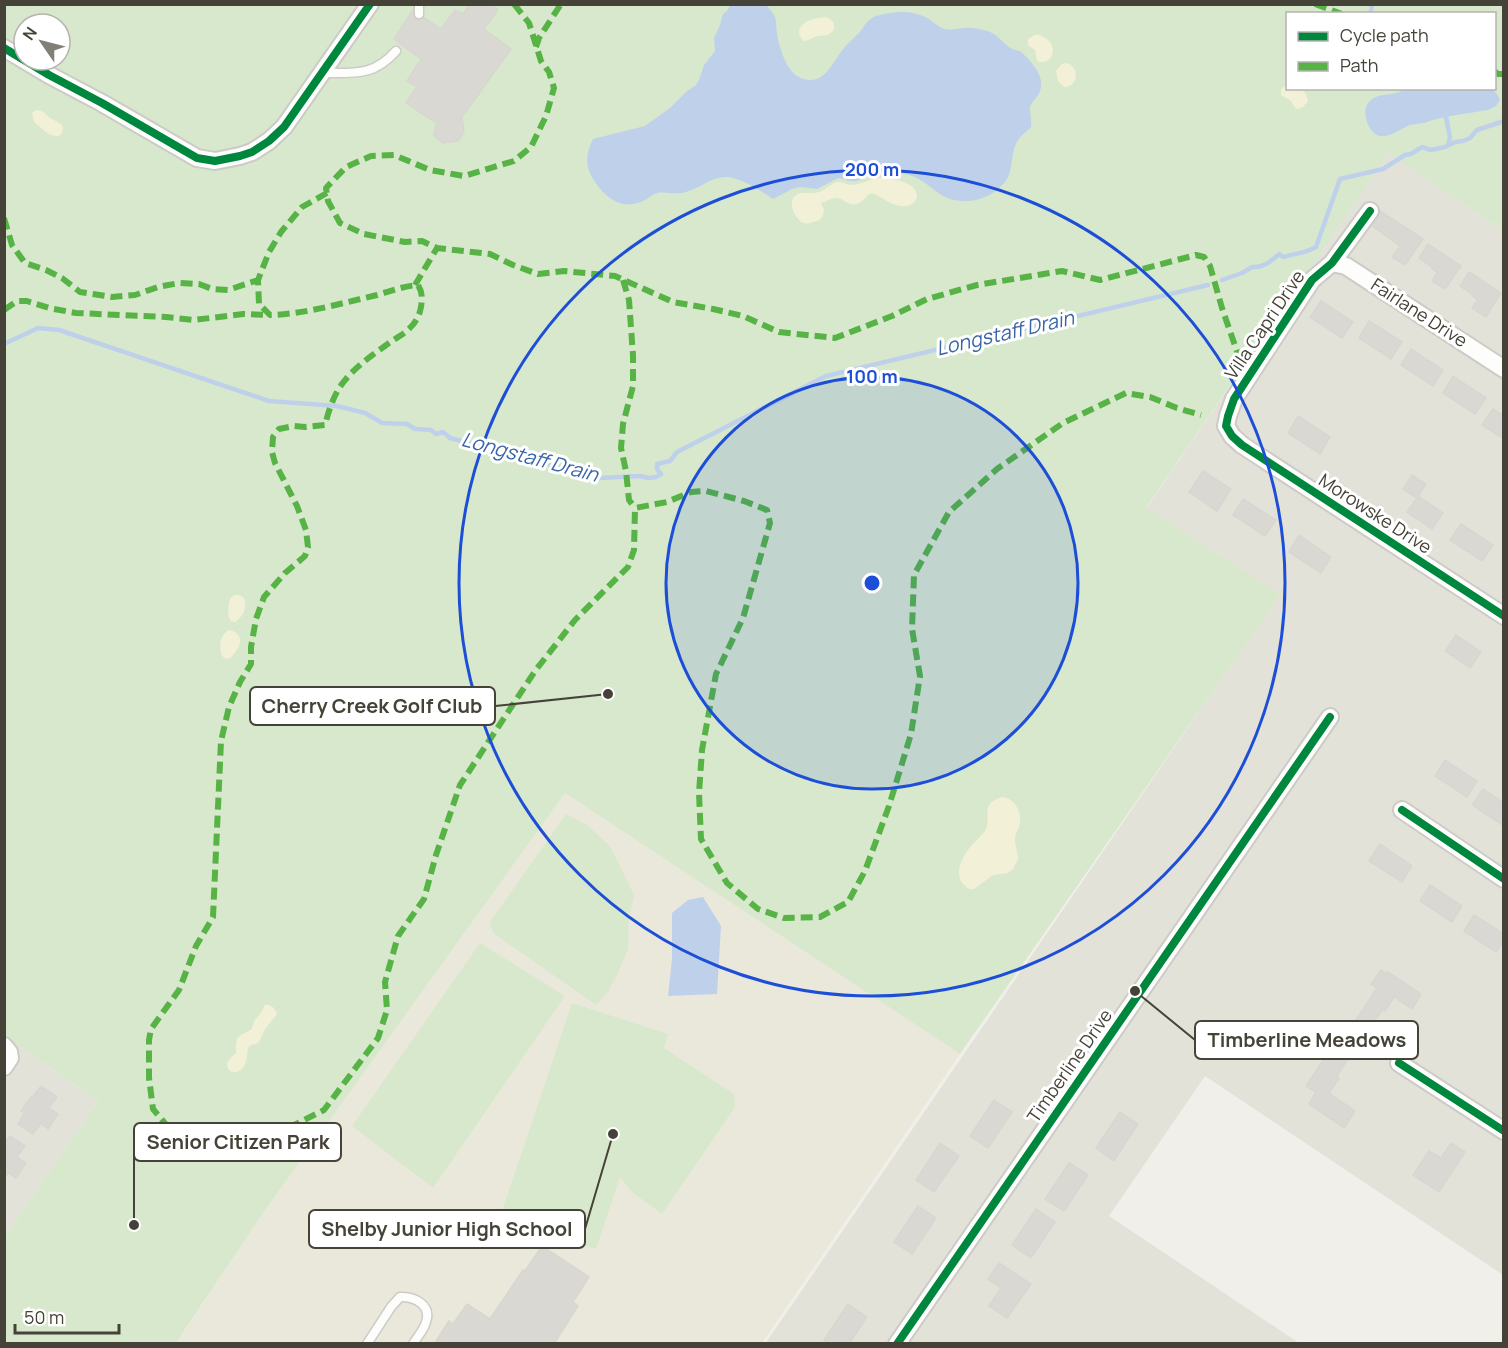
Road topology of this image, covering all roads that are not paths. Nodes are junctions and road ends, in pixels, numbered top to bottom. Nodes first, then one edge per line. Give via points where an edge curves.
1 (370, 4) edge
2 (419, 4) edge
3 (419, 14) dead end
4 (4, 48) edge
5 (396, 51) dead end
6 (323, 73) junction
7 (1370, 211) dead end
8 (1332, 263) junction
9 (1503, 369) edge
10 (1232, 436) joint
11 (1503, 616) edge
12 (1330, 717) dead end
13 (1402, 810) dead end
14 (1503, 879) edge
15 (1399, 1063) dead end
16 (1503, 1131) edge
17 (367, 1344) edge
18 (413, 1344) edge
19 (897, 1344) edge

1 - 6 street
2 - 3 lane
4 - 6 street via 188,154 215,161 252,152 276,135
5 - 6 lane via 374,69
7 - 8 street, Villa Capri Drive
8 - 9 street, Fairlane Drive via 1346,266
8 - 10 street, Villa Capri Drive via 1312,280 1234,399 1226,426
10 - 11 street, Morowske Drive
12 - 19 street, Timberline Drive
13 - 14 street
15 - 16 street
17 - 18 lane via 391,1307 400,1297 408,1296 420,1301 427,1311 427,1322

